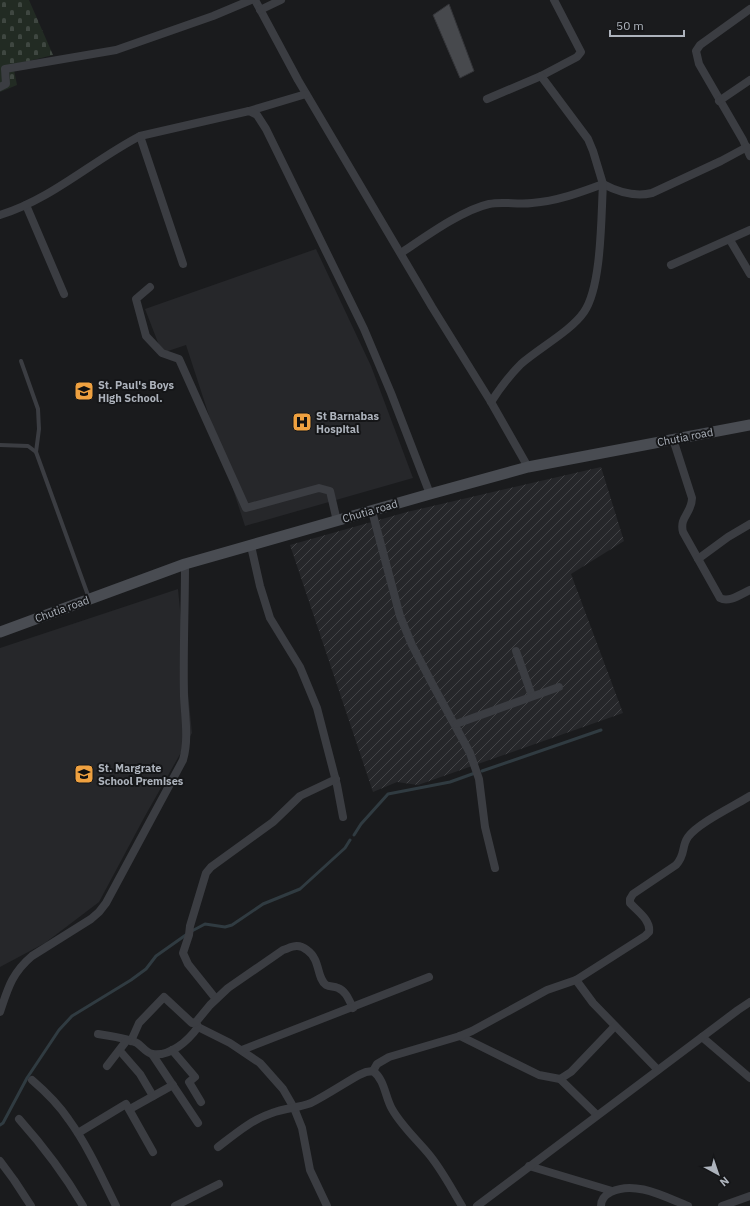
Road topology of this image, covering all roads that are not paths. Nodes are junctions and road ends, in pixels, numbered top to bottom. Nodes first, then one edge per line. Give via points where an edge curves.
1 (251, 0) edge
2 (255, 0) edge
3 (281, 0) edge
4 (554, 0) edge
5 (750, 9) edge
6 (260, 10) junction
7 (541, 76) junction
8 (750, 80) edge
9 (0, 87) edge
10 (306, 94) junction
11 (487, 99) dead end
12 (719, 100) junction
13 (249, 111) junction
14 (140, 136) junction
15 (746, 148) junction
16 (750, 156) edge
17 (603, 184) junction
18 (26, 205) junction
19 (0, 215) edge
20 (750, 230) edge
21 (730, 240) junction
22 (401, 253) junction
23 (183, 264) dead end
24 (671, 264) dead end
25 (750, 274) edge
26 (150, 287) dead end
27 (64, 294) dead end
28 (20, 361) dead end
29 (491, 402) junction
30 (750, 425) edge
31 (673, 439) junction
32 (0, 445) edge
33 (36, 452) junction
34 (528, 467) junction
35 (430, 494) junction
36 (372, 511) junction
37 (337, 521) junction
38 (750, 524) edge
39 (251, 546) junction
40 (698, 559) junction
41 (185, 564) junction
42 (750, 590) edge
43 (89, 599) junction
44 (0, 632) edge
45 (516, 651) dead end
46 (559, 687) dead end
47 (532, 696) junction
48 (456, 724) junction
49 (336, 779) junction
50 (750, 796) edge
51 (343, 817) dead end
52 (495, 868) dead end
53 (429, 977) dead end
54 (576, 980) junction
55 (216, 999) junction
56 (750, 1002) edge
57 (353, 1008) junction
58 (0, 1012) edge
59 (197, 1024) junction
60 (615, 1026) junction
61 (98, 1034) dead end
62 (460, 1036) junction
63 (702, 1037) junction
64 (129, 1041) junction
65 (172, 1050) junction
66 (242, 1050) junction
67 (120, 1051) junction
68 (152, 1054) junction
69 (108, 1066) dead end
70 (658, 1070) junction
71 (373, 1071) junction
72 (750, 1078) edge
73 (560, 1079) junction
74 (32, 1080) dead end
75 (173, 1085) junction
76 (153, 1096) junction
77 (201, 1102) dead end
78 (294, 1108) junction
79 (130, 1109) junction
80 (598, 1115) junction
81 (19, 1119) dead end
82 (198, 1123) dead end
83 (78, 1132) junction
84 (218, 1147) dead end
85 (153, 1152) dead end
86 (0, 1162) edge
87 (529, 1166) junction
88 (219, 1184) dead end
89 (612, 1191) junction
90 (750, 1196) edge
91 (31, 1206) edge
92 (83, 1206) edge
93 (116, 1206) edge
94 (176, 1206) edge
95 (326, 1206) edge
96 (462, 1206) edge
97 (477, 1206) edge
98 (601, 1206) edge
99 (688, 1206) edge
100 (722, 1206) edge

1 - 9 street via 116,50 5,69 6,84
2 - 6 street
3 - 6 street
4 - 7 street via 581,52 577,57
5 - 12 street via 700,45 696,51 699,64
6 - 10 street
7 - 11 street
7 - 17 street via 588,139
8 - 12 street
10 - 13 street
10 - 22 street
12 - 15 street
13 - 14 street
13 - 35 street via 257,115 266,129 364,329
14 - 18 street via 57,189
14 - 23 street
15 - 16 street
15 - 17 street via 652,193 634,195
17 - 22 street via 570,196 543,202 500,202 482,206 452,220
17 - 29 street via 596,273 592,297 584,313 521,365 504,382
18 - 19 street
18 - 27 street
20 - 21 street
21 - 24 street
21 - 25 street
22 - 29 street
26 - 37 street via 136,299 146,336 162,353 179,359 246,508 319,488 330,491
28 - 33 lane via 38,409 40,430
29 - 34 street
30 - 31 street, Chutia road
31 - 34 street, Chutia road
31 - 40 street via 692,498 692,505 681,526
32 - 33 lane via 28,446
33 - 43 lane
34 - 35 street, Chutia road
35 - 36 street, Chutia road
36 - 37 street, Chutia road
36 - 48 street via 400,616 412,645
37 - 39 street, Chutia road
38 - 40 street
39 - 41 street, Chutia road
39 - 49 street via 270,618 300,667 313,696
40 - 42 street via 724,600
41 - 43 street, Chutia road
41 - 58 street via 184,696 187,734 183,760 106,903 91,919 24,963 9,986
43 - 44 street, Chutia road
45 - 47 street
46 - 47 street
47 - 48 street
48 - 52 street via 470,753 478,779 485,827
49 - 51 street
49 - 55 street via 300,796 273,822 211,866 206,873 183,953
50 - 54 street via 699,826 688,836 682,859 633,894 630,903 648,923 650,932
53 - 57 street
54 - 60 street
54 - 62 street via 547,990
55 - 57 street via 283,950 295,945 311,952 326,985 345,992
55 - 59 street
56 - 63 street
57 - 66 street
59 - 64 street via 192,1023 164,997 139,1023
59 - 65 street via 187,1039
59 - 66 street
60 - 70 street
60 - 73 street via 571,1072
61 - 64 street
62 - 71 street via 389,1057 377,1064
62 - 73 street via 539,1075
63 - 70 street
63 - 72 street
64 - 67 street
64 - 68 street via 137,1043
65 - 68 street
65 - 77 street via 195,1077 189,1082
66 - 78 street via 260,1063 274,1078
67 - 69 street
67 - 76 street via 140,1074
68 - 75 street
70 - 80 street
71 - 78 street via 359,1075 311,1103
71 - 96 street via 381,1081 392,1109 428,1152
73 - 80 street
74 - 83 street via 50,1095
75 - 76 street
75 - 82 street
76 - 79 street
78 - 84 street via 257,1119
78 - 95 street via 302,1128 310,1170
79 - 83 street via 126,1104
79 - 85 street
80 - 87 street
81 - 92 street via 71,1186
83 - 93 street
86 - 91 street
87 - 89 street
87 - 97 street
88 - 94 street
89 - 98 street via 603,1198
89 - 99 street via 637,1188
90 - 100 street

